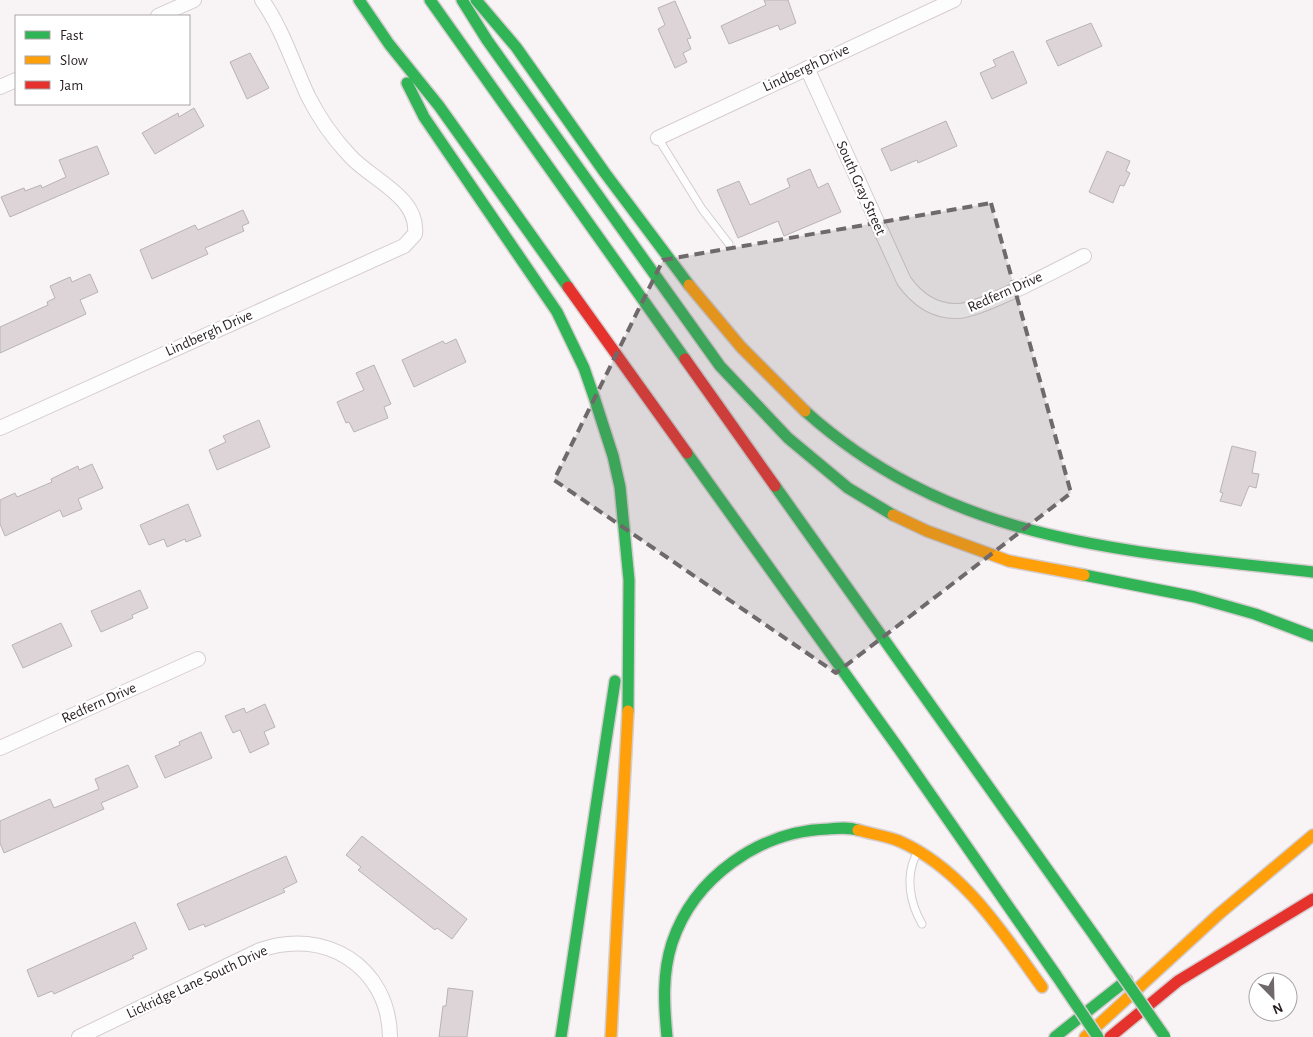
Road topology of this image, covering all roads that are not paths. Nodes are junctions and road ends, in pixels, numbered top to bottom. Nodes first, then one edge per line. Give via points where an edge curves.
1 (194, 0) edge
2 (262, 0) edge
3 (359, 0) edge
4 (430, 0) edge
5 (462, 0) edge
6 (476, 0) edge
7 (954, 0) edge
8 (160, 15) edge
9 (389, 44) junction
10 (807, 68) junction
11 (15, 80) edge
12 (0, 87) edge
13 (658, 138) joint
14 (729, 244) dead end
15 (1084, 256) dead end
16 (924, 302) joint
17 (0, 428) edge
18 (1313, 572) edge
19 (628, 580) junction
20 (1313, 636) edge
21 (198, 659) dead end
22 (0, 748) edge
23 (1313, 835) edge
24 (918, 851) junction
25 (1313, 899) edge
26 (1219, 914) junction
27 (922, 924) dead end
28 (1085, 1018) junction
29 (80, 1037) edge
30 (390, 1037) edge
31 (561, 1037) edge
32 (611, 1037) edge
33 (667, 1037) edge
34 (1055, 1037) edge
35 (1085, 1037) edge
36 (1098, 1037) edge
37 (1110, 1037) edge
38 (1166, 1037) edge

1 - 8 street
2 - 17 street, Lindbergh Drive via 282,33 318,114 356,162 404,201 416,220 415,234 404,246
3 - 9 highway
4 - 38 highway, bridge
5 - 20 highway via 487,40 720,366 788,438 848,488 882,510 927,531 1009,562 1195,597
6 - 18 highway via 503,29 622,196 731,335 787,395 857,449 949,502 1039,534 1112,548
7 - 10 street, Lindbergh Drive
9 - 19 highway via 424,117 557,312 584,368 620,488
9 - 28 highway, bridge via 450,122 899,749
10 - 13 street, Lindbergh Drive
10 - 16 street, South Gray Street via 904,281
11 - 12 street
13 - 14 lane via 702,209
15 - 16 street, Redfern Drive via 960,312
19 - 31 highway via 602,775
19 - 32 highway via 628,734
21 - 22 street, Redfern Drive
23 - 26 highway
24 - 27 lane via 910,870 911,898
24 - 28 highway via 965,888 1049,992
24 - 33 highway via 872,833 842,828 813,829 770,840 731,860 691,904 671,944 664,989
25 - 37 highway via 1178,981
26 - 34 highway via 1094,1004
26 - 35 highway
28 - 36 highway, bridge
29 - 30 street, Lickridge Lane South Drive via 260,950 288,943 318,945 354,962 371,979 386,1008

